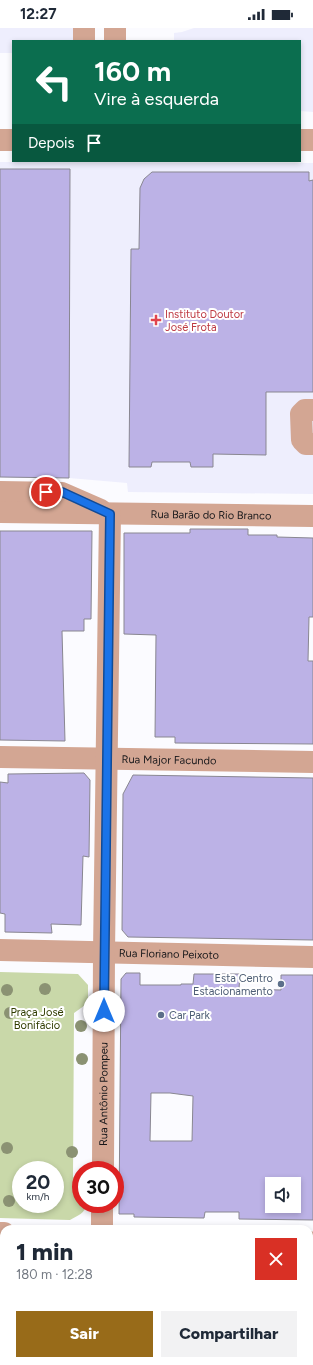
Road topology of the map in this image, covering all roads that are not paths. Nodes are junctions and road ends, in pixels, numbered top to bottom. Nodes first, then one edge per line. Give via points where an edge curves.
1 (84, 28) edge
2 (115, 28) edge
3 (84, 40) edge
4 (115, 40) edge
5 (0, 140) edge
6 (12, 140) edge
7 (301, 140) edge
8 (313, 140) edge
9 (313, 410) edge
10 (313, 444) edge
11 (0, 492) edge
12 (0, 512) edge
13 (110, 514) junction
14 (313, 516) edge
15 (0, 757) edge
16 (107, 760) junction
17 (313, 762) edge
18 (0, 950) edge
19 (104, 952) junction
20 (313, 957) edge
21 (102, 1161) edge
22 (102, 1213) edge
23 (102, 1225) edge

1 - 3 street
2 - 4 street
5 - 6 street
7 - 8 street
9 - 10 street via 305,410 301,414 302,440 306,444
11 - 13 street, Rua Barão do Rio Branco via 62,492
12 - 13 street, Rua Barão do Rio Branco
13 - 14 street, Rua Barão do Rio Branco
13 - 16 street, Rua Antônio Pompeu
15 - 16 street, Rua Major Facundo
16 - 17 street, Rua Major Facundo
16 - 19 street, Rua Antônio Pompeu
18 - 19 street, Rua Floriano Peixoto
19 - 20 street, Rua Floriano Peixoto
19 - 21 street, Rua Antônio Pompeu
22 - 23 street

